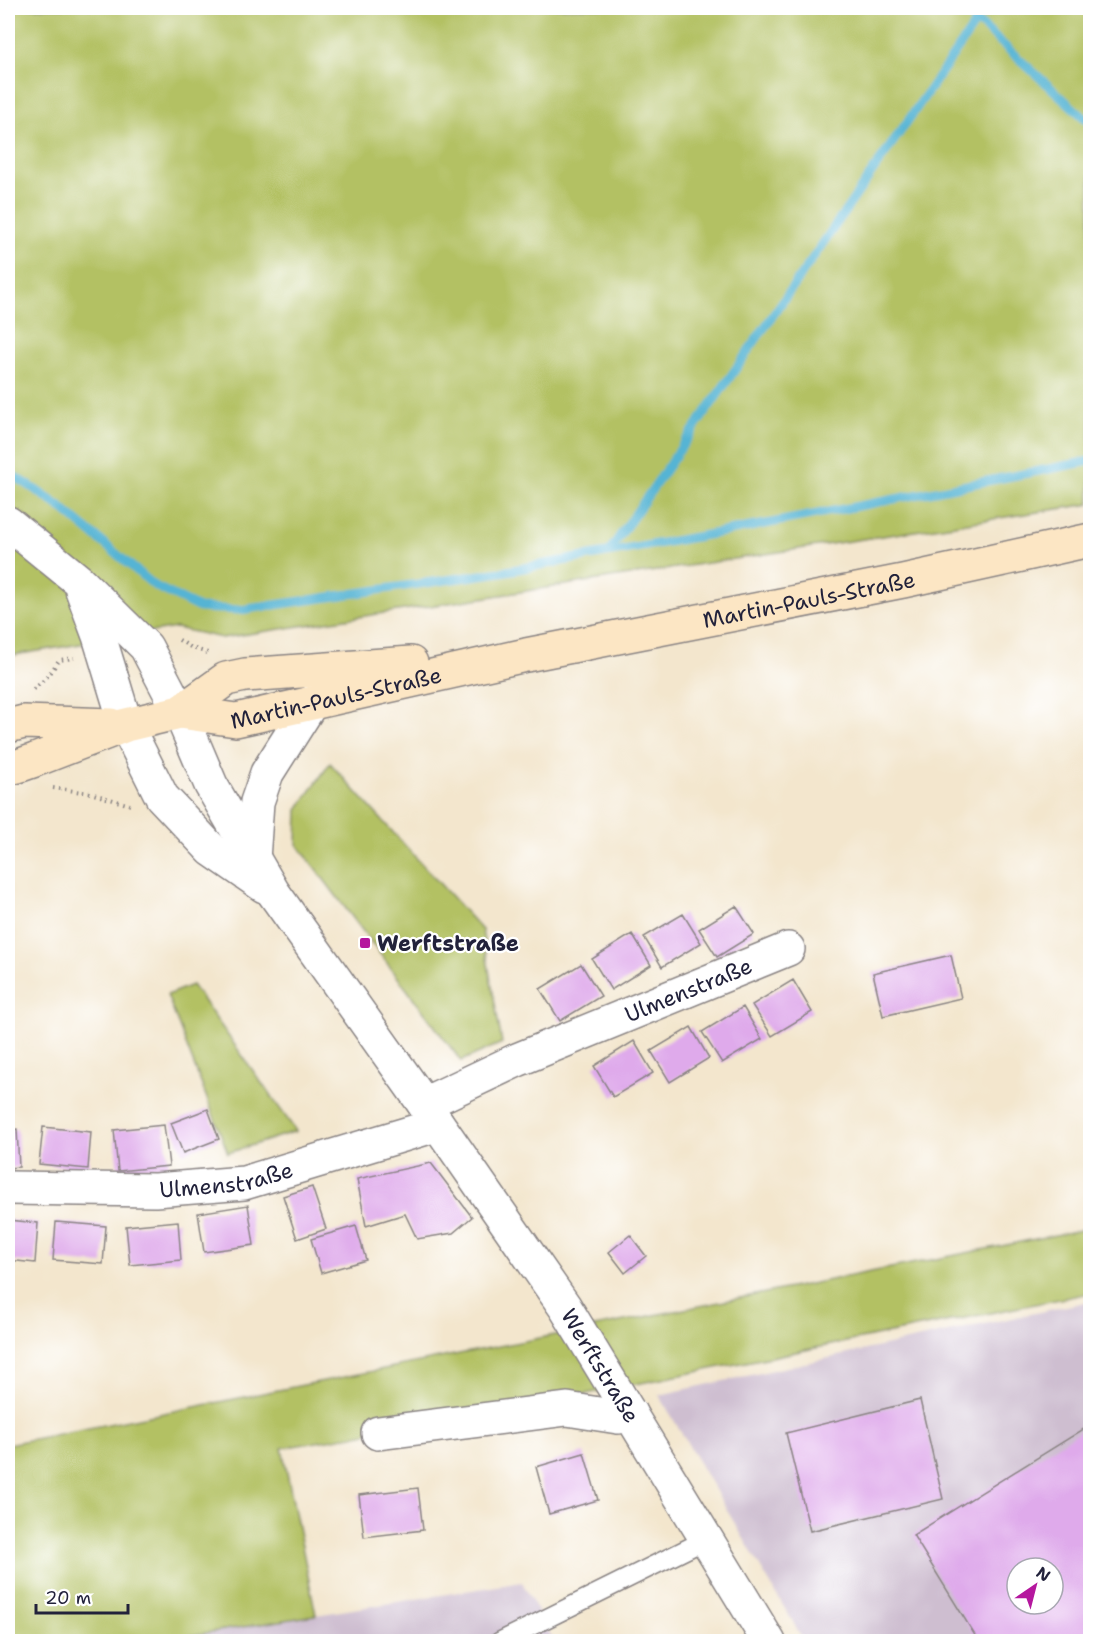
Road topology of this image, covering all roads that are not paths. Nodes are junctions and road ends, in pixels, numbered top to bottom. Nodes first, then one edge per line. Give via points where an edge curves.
1 (8, 524) edge
2 (1090, 540) edge
3 (79, 581) junction
4 (526, 655) junction
5 (312, 702) junction
6 (180, 712) junction
7 (126, 725) junction
8 (8, 726) edge
9 (8, 768) edge
10 (253, 859) junction
11 (273, 892) junction
12 (788, 949) dead end
13 (431, 1113) junction
14 (8, 1188) edge
15 (630, 1413) junction
16 (378, 1433) dead end
17 (707, 1539) junction
18 (499, 1641) edge
19 (768, 1641) edge

1 - 3 street, Werftstraße
2 - 4 street, Martin-Pauls-Straße
3 - 6 street, Werftstraße via 146,647
3 - 7 street, Werftstraße
4 - 5 street, Martin-Pauls-Straße
4 - 6 street, Martin-Pauls-Straße via 245,675 226,679
5 - 6 street, Martin-Pauls-Straße via 236,720
5 - 10 street via 267,773 257,802
6 - 7 street, Martin-Pauls-Straße
6 - 10 street, Werftstraße via 211,785
7 - 8 street, Martin-Pauls-Straße via 24,722
7 - 9 street, Martin-Pauls-Straße
7 - 11 street, Werftstraße via 162,797 212,850
10 - 11 street, Werftstraße
11 - 13 street, Werftstraße
12 - 13 street, Ulmenstraße via 518,1060
13 - 14 street, Ulmenstraße via 423,1129 244,1183 155,1190
13 - 15 street, Werftstraße via 566,1307
15 - 16 street via 618,1417 567,1409
15 - 17 street, Werftstraße
17 - 18 lane
17 - 19 street, Werftstraße

